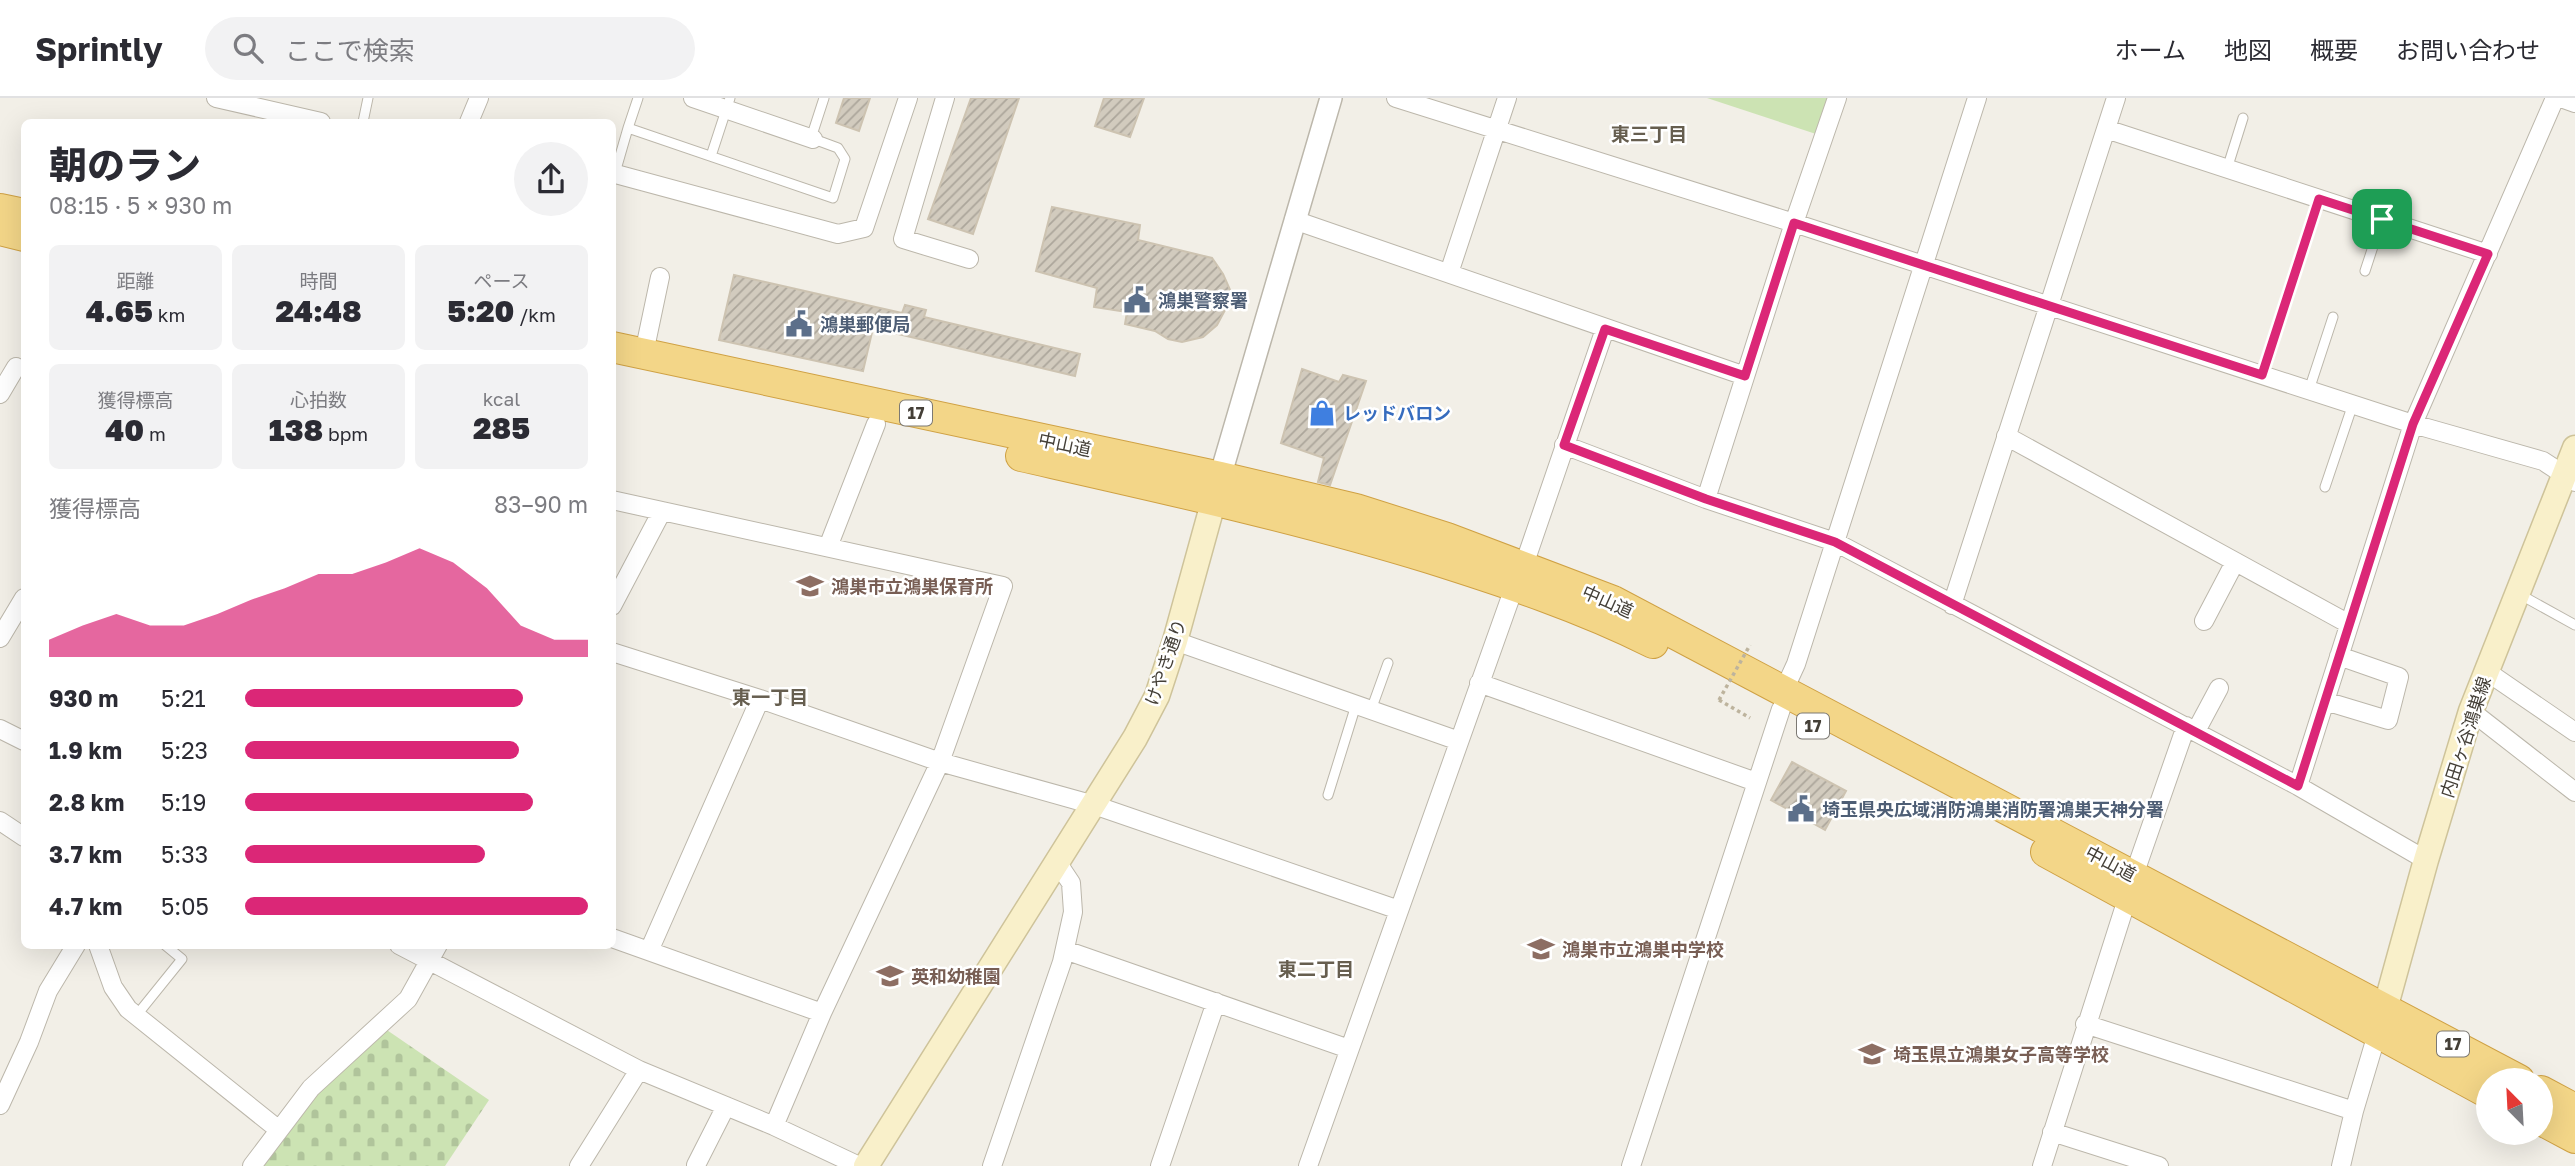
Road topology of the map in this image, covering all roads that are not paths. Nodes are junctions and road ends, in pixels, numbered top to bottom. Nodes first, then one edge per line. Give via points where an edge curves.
1 (216, 98) edge
2 (368, 98) edge
3 (479, 98) edge
4 (638, 98) edge
5 (693, 98) edge
6 (824, 98) edge
7 (908, 98) edge
8 (945, 98) edge
9 (1331, 98) edge
10 (1396, 98) edge
11 (1507, 98) edge
12 (1837, 98) edge
13 (1977, 98) edge
14 (2116, 98) edge
15 (2555, 98) edge
16 (2561, 98) edge
17 (2575, 103) edge
18 (728, 104) edge
19 (256, 109) edge
20 (2243, 118) dead end
21 (306, 119) edge
22 (364, 119) edge
23 (470, 119) edge
24 (628, 128) junction
25 (2106, 129) junction
26 (1496, 130) junction
27 (813, 139) junction
28 (710, 156) junction
29 (616, 167) edge
30 (2227, 169) junction
31 (616, 174) edge
32 (2319, 199) junction
33 (0, 209) edge
34 (21, 213) edge
35 (2382, 219) junction
36 (1294, 220) junction
37 (1794, 223) junction
38 (0, 230) edge
39 (21, 235) edge
40 (2488, 254) junction
41 (969, 259) dead end
42 (1923, 265) junction
43 (2365, 271) dead end
44 (1449, 273) junction
45 (660, 277) dead end
46 (2047, 305) junction
47 (2333, 317) dead end
48 (1605, 329) junction
49 (616, 348) edge
50 (644, 353) junction
51 (616, 366) edge
52 (14, 367) edge
53 (2262, 375) junction
54 (1745, 376) junction
55 (2309, 390) junction
56 (0, 394) edge
57 (2353, 404) junction
58 (876, 424) junction
59 (2413, 424) junction
60 (2006, 436) junction
61 (1564, 445) junction
62 (2575, 448) edge
63 (2570, 478) edge
64 (2325, 487) dead end
65 (1217, 488) junction
66 (1706, 499) junction
67 (616, 501) edge
68 (662, 511) junction
69 (1835, 542) junction
70 (828, 547) junction
71 (2235, 562) junction
72 (1519, 575) junction
73 (2518, 593) junction
74 (616, 598) edge
75 (21, 603) edge
76 (1952, 605) junction
77 (2204, 621) dead end
78 (2349, 624) junction
79 (2575, 625) edge
80 (0, 638) edge
81 (1175, 641) junction
82 (616, 653) edge
83 (2339, 656) junction
84 (1388, 663) dead end
85 (2486, 671) junction
86 (1479, 683) junction
87 (2219, 688) dead end
88 (760, 699) junction
89 (1783, 700) junction
90 (2325, 701) junction
91 (1364, 708) junction
92 (2472, 711) junction
93 (0, 729) edge
94 (2191, 729) junction
95 (2575, 733) edge
96 (21, 740) edge
97 (1459, 741) junction
98 (940, 762) junction
99 (1756, 782) junction
100 (2572, 783) edge
101 (2298, 786) junction
102 (1328, 795) dead end
103 (1094, 805) junction
104 (1, 823) edge
105 (21, 836) edge
106 (2426, 860) junction
107 (1057, 862) junction
108 (2131, 886) junction
109 (1399, 911) junction
110 (616, 939) edge
111 (74, 949) edge
112 (99, 949) edge
113 (170, 949) edge
114 (416, 949) edge
115 (1065, 950) junction
116 (649, 951) junction
117 (434, 953) edge
118 (1216, 1002) junction
119 (822, 1013) junction
120 (136, 1016) junction
121 (2382, 1021) junction
122 (2085, 1024) junction
123 (1349, 1049) junction
124 (2491, 1068) edge
125 (639, 1070) junction
126 (2476, 1085) edge
127 (2553, 1097) edge
128 (0, 1105) edge
129 (726, 1106) junction
130 (2575, 1109) edge
131 (2354, 1111) junction
132 (774, 1126) junction
133 (2553, 1126) edge
134 (279, 1130) junction
135 (2052, 1132) junction
136 (2575, 1138) edge
137 (696, 1165) edge
138 (252, 1166) edge
139 (579, 1166) edge
140 (859, 1166) edge
141 (866, 1166) edge
142 (992, 1166) edge
143 (1160, 1166) edge
144 (1308, 1166) edge
145 (1631, 1166) edge
146 (2042, 1166) edge
147 (2159, 1166) edge
148 (2342, 1166) edge

1 - 19 street
2 - 22 lane
3 - 23 street
4 - 24 lane
5 - 18 street
6 - 27 lane
7 - 31 street via 864,228 838,234
8 - 41 street via 904,239
9 - 36 street, けやき通り
10 - 26 street
11 - 26 street
12 - 37 street
13 - 42 street
14 - 25 street
15 - 40 street
16 - 17 street
18 - 27 street
18 - 28 lane
19 - 21 street
20 - 30 lane
24 - 28 lane
24 - 29 lane
25 - 30 street
25 - 46 street
26 - 37 street
26 - 44 street
27 - 28 lane via 838,148 845,159 833,198
30 - 32 street
32 - 35 street
32 - 53 lane
33 - 34 highway
35 - 40 street
35 - 43 lane
36 - 44 street
36 - 65 street, けやき通り
37 - 42 street
37 - 54 street
38 - 39 highway
40 - 59 street
42 - 46 street
42 - 69 street
44 - 48 street
45 - 50 street
46 - 53 street
46 - 60 street
47 - 55 lane
48 - 54 street
48 - 61 street
49 - 50 highway, 中山道 / 17
50 - 65 highway, 中山道 / 17
51 - 58 highway, 中山道 / 17
52 - 56 street
53 - 55 street
54 - 66 street
55 - 57 street
57 - 59 street
57 - 64 lane
58 - 65 highway, 中山道 / 17
58 - 70 street
59 - 63 street via 2543,461
59 - 78 street
60 - 71 street
60 - 76 street
61 - 66 street
61 - 72 street
62 - 63 main road, 内田ヶ谷鴻巣線
63 - 73 main road, 内田ヶ谷鴻巣線
65 - 72 highway, 中山道 / 17 via 1356,509 1447,538
65 - 81 main road, けやき通り
66 - 69 street
67 - 68 street
68 - 70 street
68 - 74 street
69 - 76 street
69 - 89 street
70 - 98 street via 1003,586
71 - 77 street
71 - 78 street
72 - 86 street
72 - 89 highway, 中山道 / 17 via 1631,632
73 - 79 lane
73 - 85 main road, 内田ヶ谷鴻巣線
75 - 80 street
76 - 94 street
78 - 83 street
81 - 91 street
81 - 103 main road, けやき通り via 1157,696
82 - 88 street
83 - 90 street
83 - 90 street via 2399,677 2388,720
84 - 91 lane
85 - 92 main road, 内田ヶ谷鴻巣線
85 - 95 street
86 - 97 street
86 - 99 street
87 - 94 street
88 - 98 street
88 - 116 street
89 - 99 street
89 - 108 highway, 中山道 / 17
90 - 101 street
91 - 97 street
91 - 102 lane
92 - 100 street
92 - 106 main road, 内田ヶ谷鴻巣線
93 - 96 street
94 - 101 street
94 - 108 street
97 - 109 street
98 - 103 street
98 - 119 street
99 - 145 street
101 - 106 street
103 - 107 main road, けやき通り
103 - 109 street
104 - 105 street
106 - 121 main road, 内田ヶ谷鴻巣線
107 - 115 street via 1071,883 1073,912
107 - 141 main road, けやき通り
108 - 121 highway, 中山道 / 17
108 - 122 street
109 - 123 street
110 - 116 street
111 - 128 street via 48,991
112 - 120 street via 113,987
113 - 120 lane via 182,959
114 - 117 street
115 - 118 street
115 - 142 street
116 - 119 street
117 - 125 street
117 - 134 street via 408,999 311,1088
118 - 123 street
118 - 143 street
119 - 132 street
120 - 134 street
121 - 124 highway, 中山道 / 17
121 - 126 highway, 中山道 / 17
121 - 131 street
122 - 131 street
122 - 135 street
123 - 144 street
125 - 129 street
125 - 139 street
127 - 130 highway
129 - 132 street
129 - 137 street
131 - 148 street
132 - 140 street
133 - 136 highway
134 - 138 street
135 - 146 street
135 - 147 street

